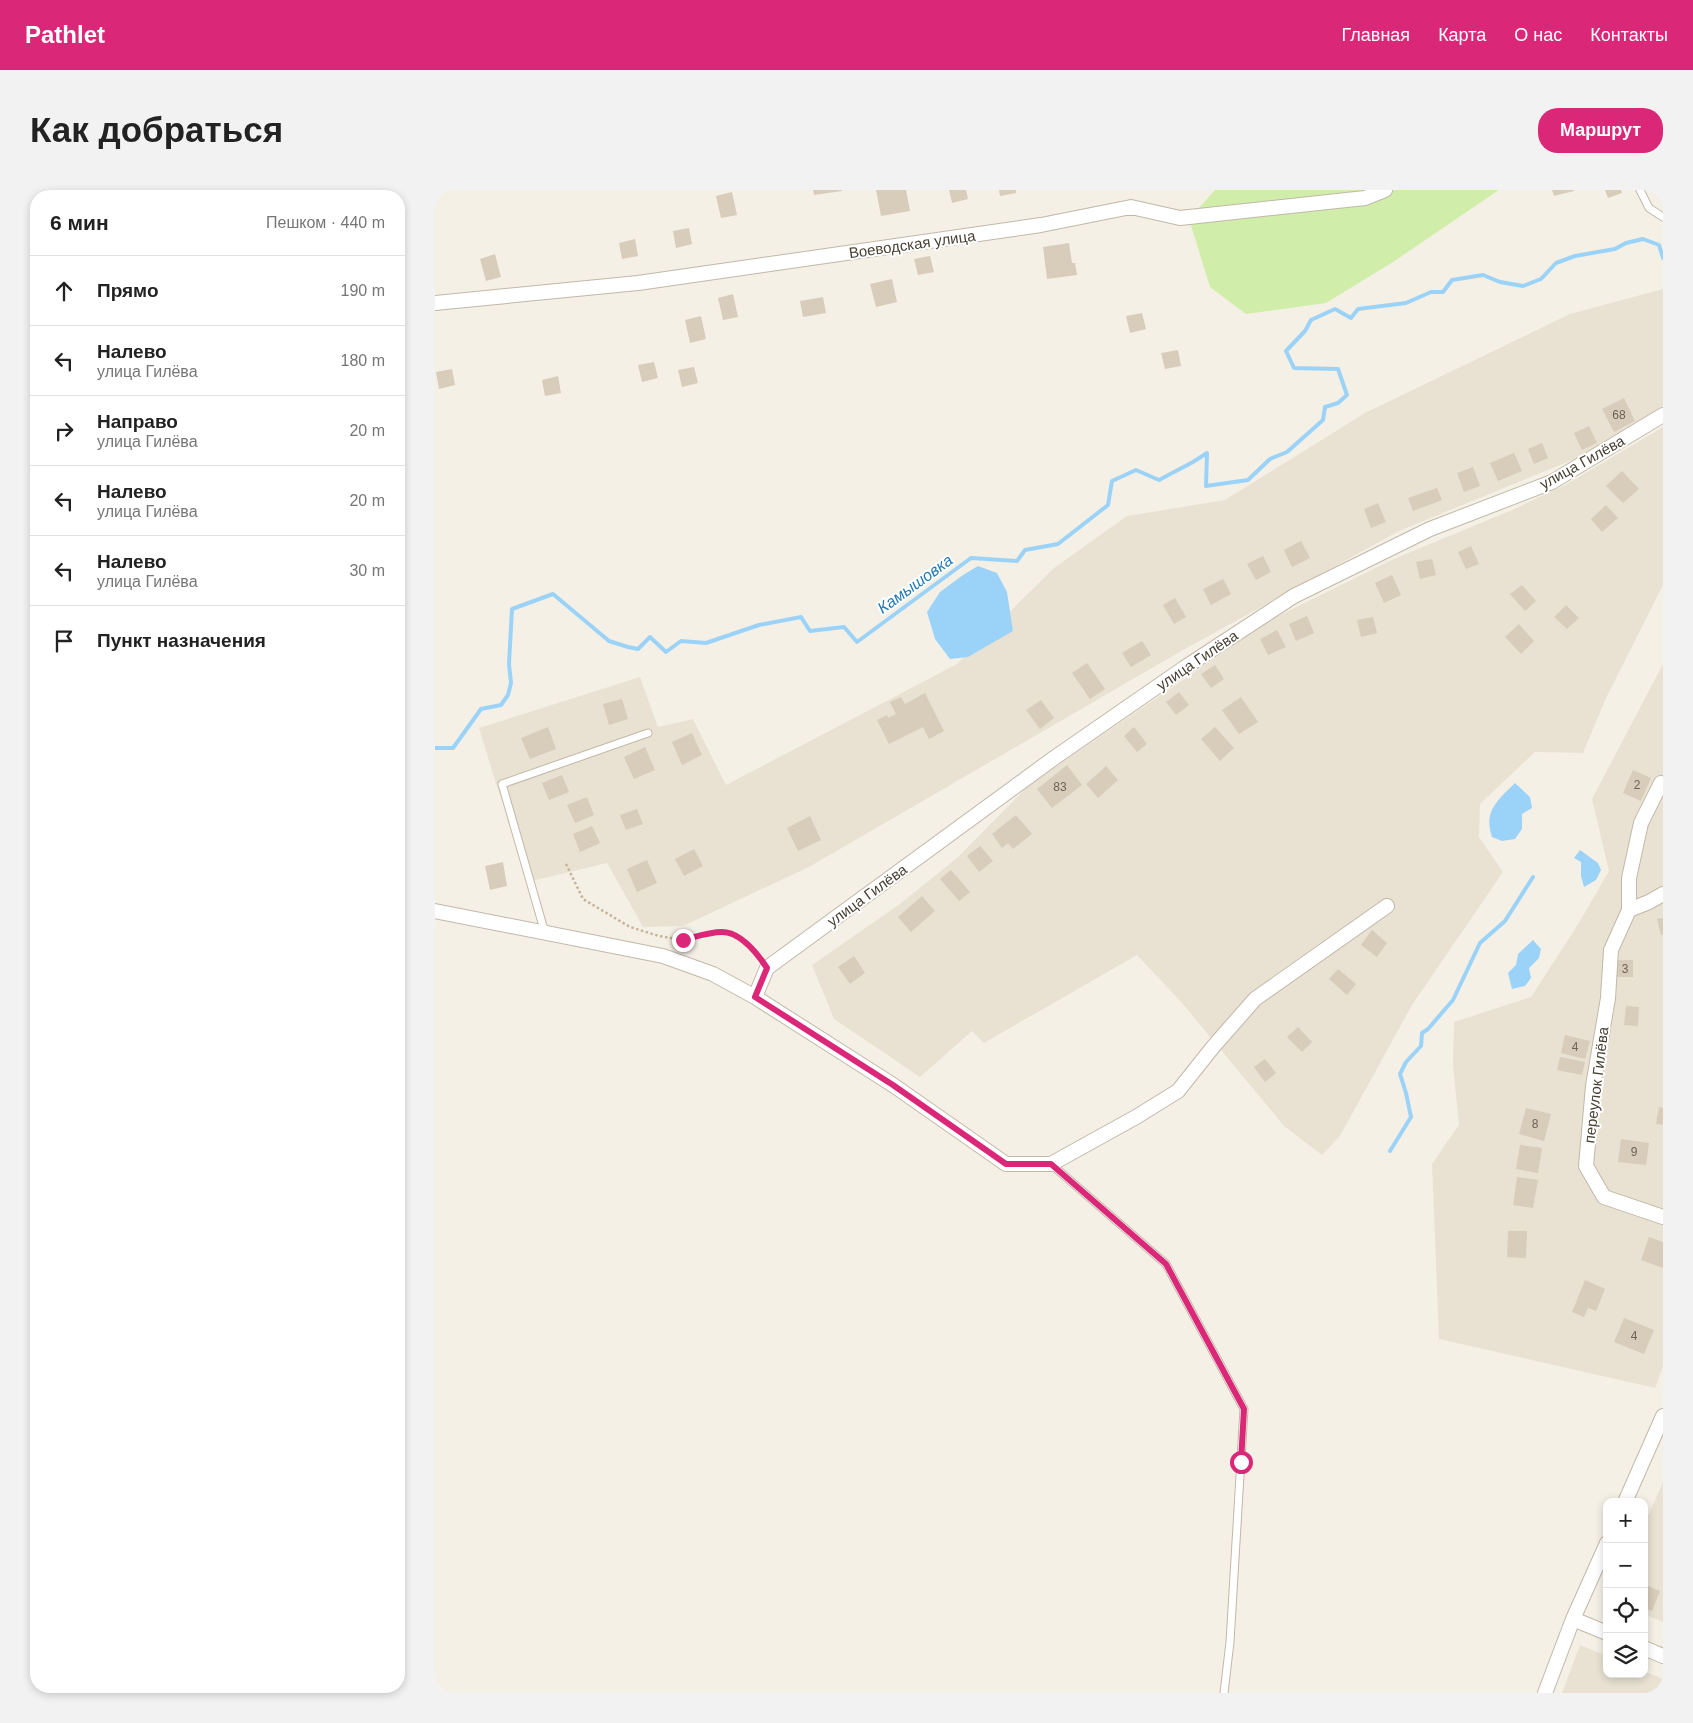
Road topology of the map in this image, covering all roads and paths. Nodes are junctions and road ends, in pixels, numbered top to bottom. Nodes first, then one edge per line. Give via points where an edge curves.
1 (1385, 190) edge
2 (1640, 190) edge
3 (1663, 217) edge
4 (435, 303) edge
5 (1663, 415) edge
6 (648, 733) dead end
7 (1661, 782) dead end
8 (566, 864) dead end
9 (1663, 894) edge
10 (1387, 906) dead end
11 (1629, 910) junction
12 (435, 911) edge
13 (545, 933) junction
14 (767, 968) junction
15 (755, 997) junction
16 (1051, 1164) junction
17 (1663, 1217) edge
18 (1663, 1416) edge
19 (1627, 1498) edge
20 (1603, 1552) edge
21 (1573, 1619) junction
22 (1603, 1631) edge
23 (1648, 1650) edge
24 (1663, 1656) edge
25 (1224, 1693) edge
26 (1545, 1693) edge

1 - 4 street, Воеводская улица via 1365,198 1180,218 1131,207 1041,225 638,283
2 - 3 lane via 1649,208
5 - 14 street, улица Гилёва via 1552,482 1430,529 1295,596 1054,758
6 - 13 lane via 502,784
7 - 11 street, переулок Гилёва via 1641,823 1629,878
8 - 14 path via 583,899 630,927 683,940 722,932 736,936 756,952
9 - 11 street
10 - 16 street via 1255,1000 1178,1091
11 - 17 street, переулок Гилёва via 1611,950 1608,998 1593,1086 1586,1166 1604,1197
12 - 13 street
13 - 15 street via 663,956 713,974
14 - 15 street
15 - 16 street via 893,1085 1006,1164
16 - 25 lane via 1166,1264 1244,1409
18 - 19 street
20 - 21 street
21 - 22 street
21 - 26 street
23 - 24 street

